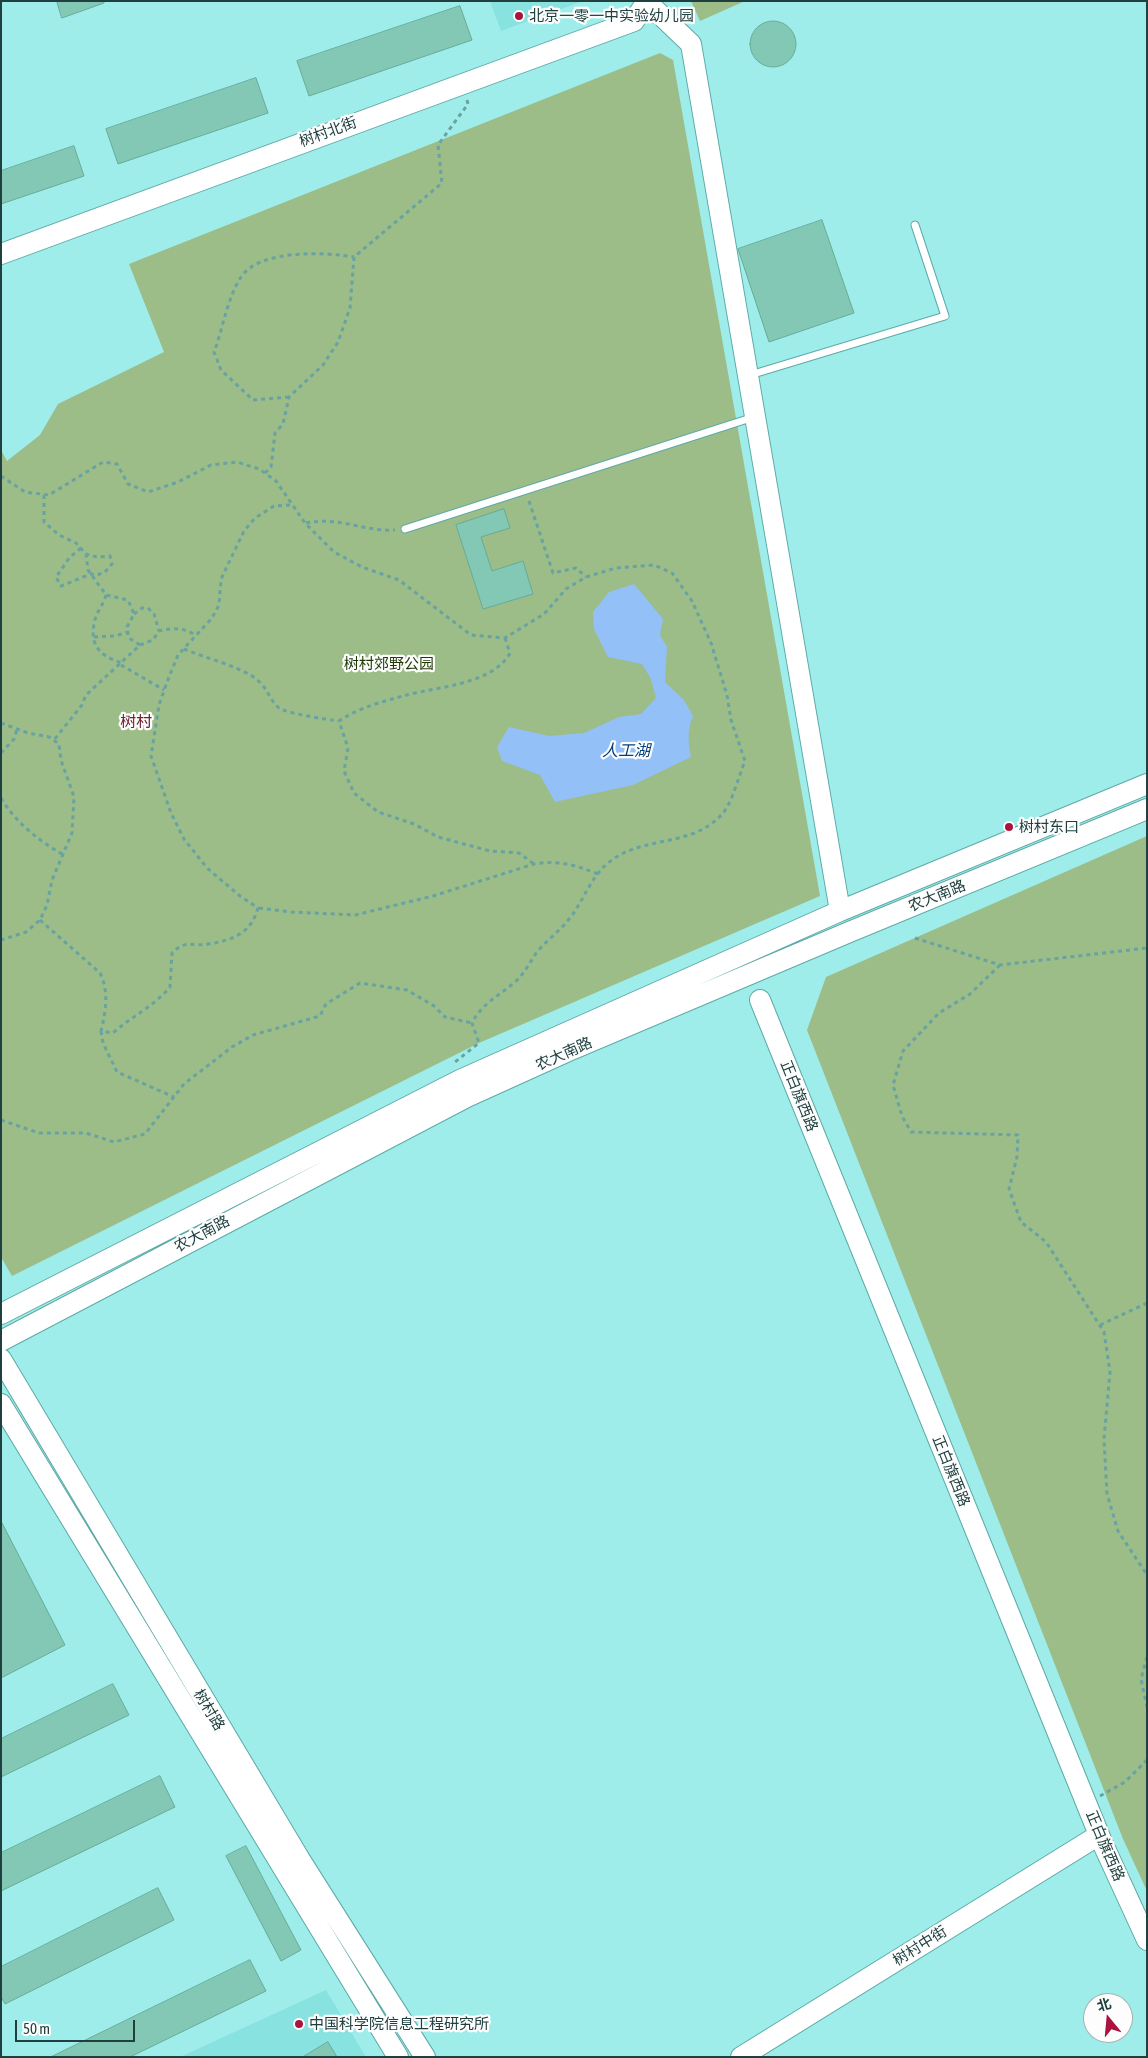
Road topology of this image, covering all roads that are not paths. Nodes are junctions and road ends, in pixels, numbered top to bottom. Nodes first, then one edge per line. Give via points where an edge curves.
1 (647, 2) edge
2 (916, 225) dead end
3 (1, 254) edge
4 (747, 376) junction
5 (754, 417) junction
6 (405, 529) road end
7 (1147, 784) edge
8 (1147, 809) edge
9 (840, 911) junction
10 (760, 1000) dead end
11 (1, 1314) edge
12 (1, 1341) edge
13 (1, 1360) edge
14 (1, 1404) edge
15 (1099, 1835) junction
16 (1147, 1940) edge
17 (398, 2057) edge
18 (425, 2057) edge
19 (741, 2057) edge

1 - 3 main road, 树村北街 via 634,21
1 - 4 main road via 691,44
2 - 4 lane via 945,316
4 - 5 main road
5 - 6 lane
5 - 9 main road
7 - 9 main road, 农大南路
8 - 12 main road, 农大南路 via 467,1097
9 - 11 main road, 农大南路 via 460,1080
10 - 15 main road, 正白旗西路
13 - 18 main road, 树村路 via 299,1858
14 - 17 main road, 树村路
15 - 16 main road, 正白旗西路
15 - 19 main road, 树村中街

